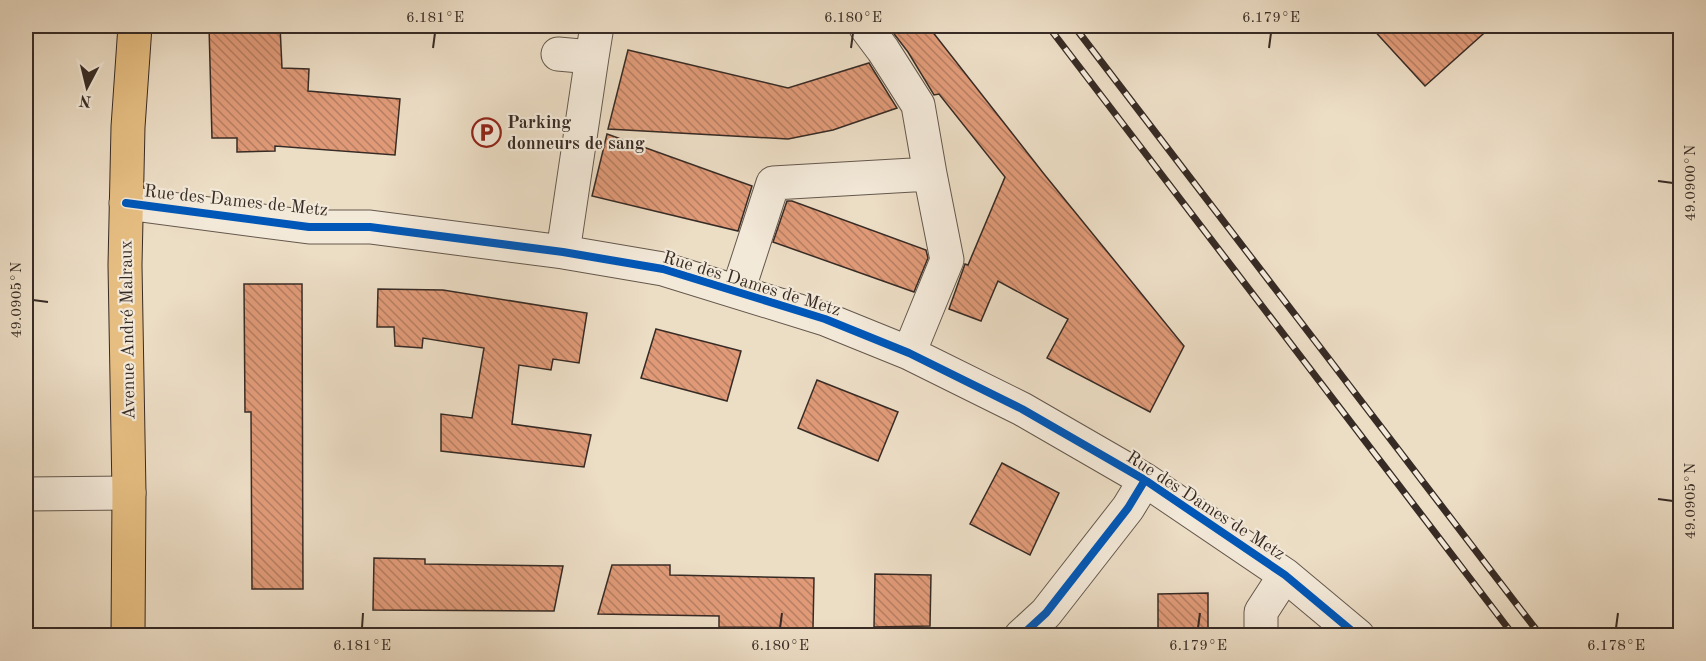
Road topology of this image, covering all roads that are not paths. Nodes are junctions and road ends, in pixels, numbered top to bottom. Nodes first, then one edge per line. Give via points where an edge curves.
1 (135, 26) edge
2 (864, 26) edge
3 (595, 41) edge
4 (558, 54) dead end
5 (930, 174) junction
6 (126, 203) junction
7 (563, 252) junction
8 (738, 291) junction
9 (909, 353) junction
10 (1145, 480) junction
11 (129, 493) junction
12 (26, 494) edge
13 (1285, 575) junction
14 (128, 636) edge
15 (1021, 636) edge
16 (1261, 636) edge
17 (1358, 636) edge

1 - 6 main road, Avenue André Malraux
2 - 5 street via 918,105
3 - 4 street
3 - 7 street
5 - 8 street via 773,183
5 - 9 street via 947,261
6 - 7 street, Rue des Dames de Metz via 309,227 370,227
6 - 11 main road, Avenue André Malraux
7 - 8 street, Rue des Dames de Metz via 663,269
8 - 9 street, Rue des Dames de Metz
9 - 10 street, Rue des Dames de Metz via 1022,409
10 - 13 street, Rue des Dames de Metz
10 - 15 street via 1128,508 1046,613
11 - 12 street
11 - 14 main road, Avenue André Malraux
13 - 16 street via 1261,612
13 - 17 street, Rue des Dames de Metz

